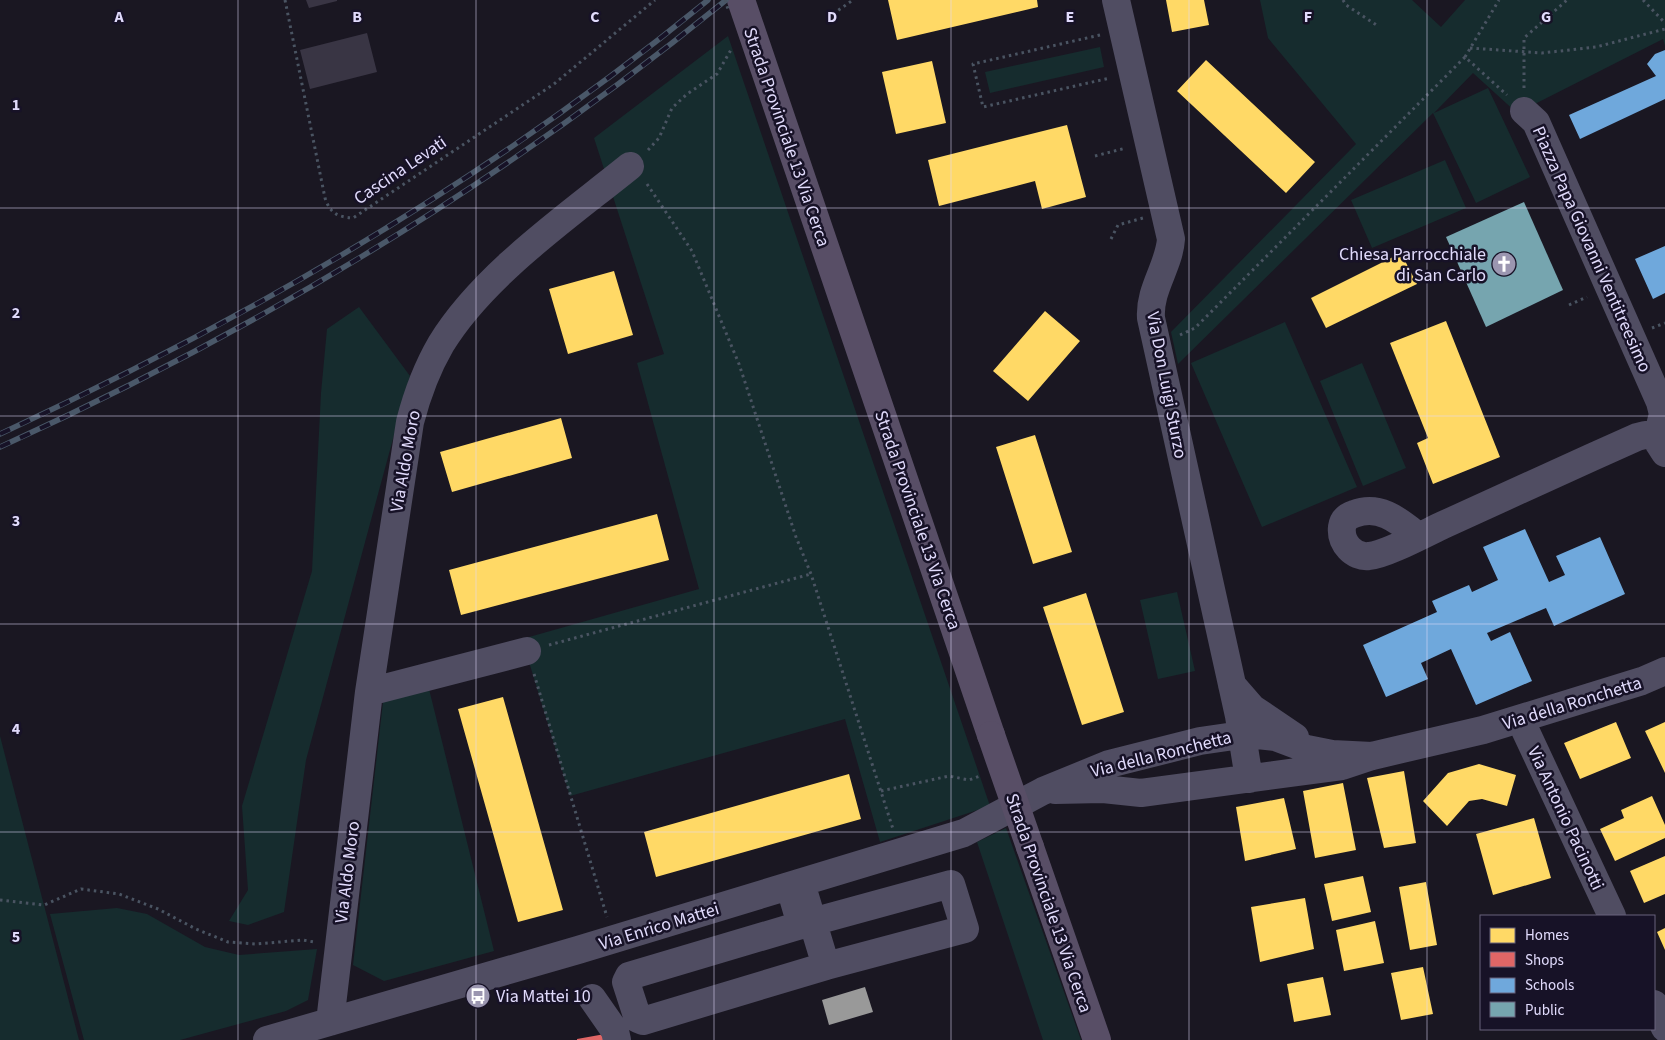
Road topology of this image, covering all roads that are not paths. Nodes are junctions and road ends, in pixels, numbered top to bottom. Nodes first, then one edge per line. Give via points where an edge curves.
1 (1116, 0) edge
2 (734, 3) edge
3 (1524, 111) road end
4 (630, 166) road end
5 (1661, 445) edge
6 (1418, 536) dead end
7 (527, 651) road end
8 (1662, 675) edge
9 (1232, 684) junction
10 (369, 692) junction
11 (1520, 719) junction
12 (1242, 735) junction
13 (1313, 750) junction
14 (1372, 756) junction
15 (1249, 779) junction
16 (1043, 791) junction
17 (795, 885) junction
18 (1612, 915) edge
19 (807, 923) junction
20 (826, 966) junction
21 (592, 998) dead end
22 (1655, 1006) edge
23 (330, 1022) junction
24 (1665, 1028) edge
25 (298, 1036) edge
26 (267, 1040) edge
27 (617, 1040) edge
28 (1097, 1040) edge

1 - 9 street, Via Don Luigi Sturzo via 1171,239 1152,302 1151,318
2 - 28 main road, Strada Provinciale 13 Via Cerca, bridge
3 - 5 street, Piazza Papa Giovanni Ventitreesimo via 1536,122 1660,402 1663,414
4 - 10 street, Via Aldo Moro via 484,290 466,309 436,354 410,422
5 - 6 street, Piazza Papa Giovanni Ventitreesimo via 1646,434 1637,436
7 - 10 street
8 - 11 street, Via della Ronchetta
9 - 12 street, Via Don Luigi Sturzo
9 - 13 street, Via Don Luigi Sturzo via 1252,708
10 - 23 street, Via Aldo Moro
11 - 14 street, Via della Ronchetta
11 - 18 street, Via Antonio Pacinotti
12 - 13 street, Via della Ronchetta via 1275,737
12 - 15 street, Via Don Luigi Sturzo
12 - 16 street, Via della Ronchetta via 1200,741 1108,764
13 - 14 street, Via della Ronchetta via 1347,756
14 - 15 street, Via della Ronchetta via 1342,766
15 - 16 street, Via della Ronchetta via 1141,793 1104,789
16 - 17 street, Via Enrico Mattei via 970,831
17 - 19 street
17 - 23 street, Via Enrico Mattei
19 - 20 street
19 - 20 street via 950,884 965,929
19 - 20 street via 629,976 626,982 638,1019 643,1021
21 - 27 street via 615,1031
22 - 24 street
23 - 25 street, Via Enrico Mattei
25 - 26 street, Via Enrico Mattei

